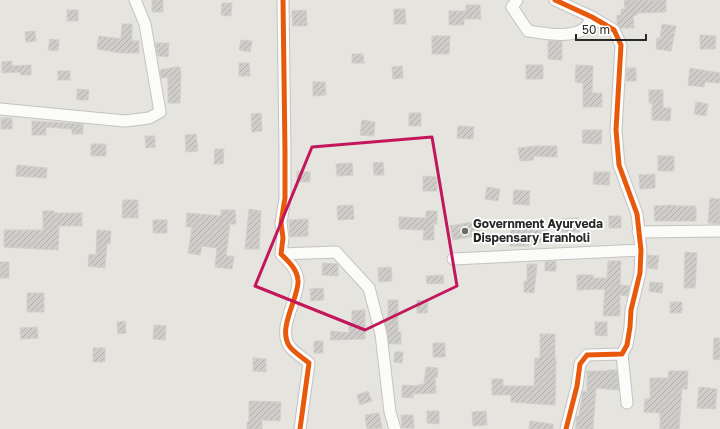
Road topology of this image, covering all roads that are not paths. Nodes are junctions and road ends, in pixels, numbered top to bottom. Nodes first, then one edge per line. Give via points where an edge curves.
1 (135, 0) edge
2 (283, 0) edge
3 (517, 0) edge
4 (555, 0) edge
5 (592, 17) junction
6 (0, 109) edge
7 (638, 232) junction
8 (720, 232) edge
9 (640, 250) junction
10 (281, 254) junction
11 (454, 259) dead end
12 (622, 354) junction
13 (627, 403) dead end
14 (300, 429) edge
15 (395, 429) edge
16 (566, 429) edge

1 - 6 street via 145,24 160,112 149,118 125,121
2 - 10 street via 285,198 281,224
3 - 5 street via 512,7 528,31 568,34 584,28
4 - 5 street
5 - 7 street via 614,30 621,45 616,130 619,165 637,214
7 - 8 street
7 - 9 street
9 - 11 street
9 - 12 street via 640,272 631,310 630,327
10 - 14 street via 292,266 298,280 287,320 286,337 289,346 309,363
10 - 15 street via 336,252 369,288 381,334 390,412
12 - 13 street
12 - 16 street via 586,355 580,364

